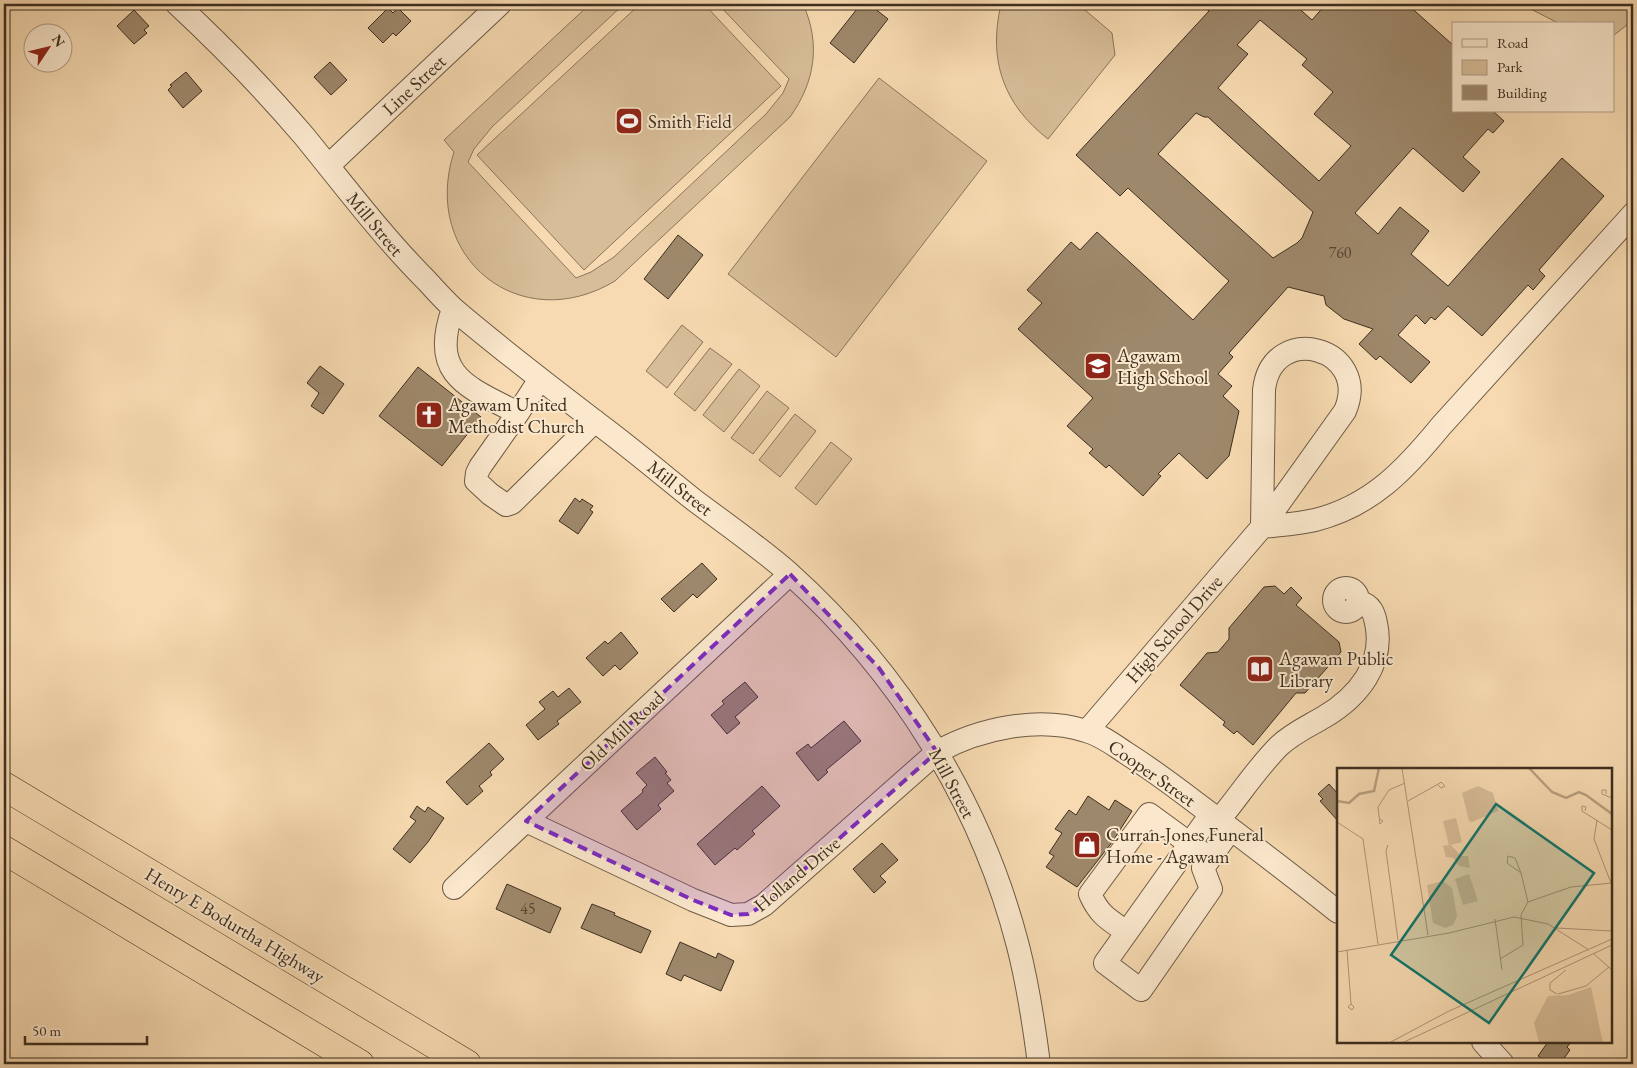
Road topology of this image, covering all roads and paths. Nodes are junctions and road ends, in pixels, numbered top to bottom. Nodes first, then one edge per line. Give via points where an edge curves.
1 (177, 4) edge
2 (500, 4) edge
3 (328, 166) junction
4 (1633, 214) edge
5 (453, 308) junction
6 (540, 379) junction
7 (518, 414) junction
8 (595, 421) junction
9 (1262, 526) junction
10 (790, 574) junction
11 (1358, 602) dead end
12 (1087, 731) junction
13 (937, 752) junction
14 (4, 786) edge
15 (526, 821) junction
16 (1220, 821) junction
17 (1190, 844) junction
18 (4, 850) edge
19 (1210, 858) junction
20 (454, 888) dead end
21 (1337, 911) edge
22 (1127, 932) junction
23 (1484, 1043) edge
24 (360, 1064) edge
25 (467, 1064) edge
26 (1039, 1064) edge
27 (1503, 1064) edge

1 - 3 street, Mill Street via 244,68
2 - 3 street, Line Street
3 - 5 street, Mill Street via 384,235
4 - 9 street via 1415,456 1382,488 1362,502 1314,520
5 - 6 street, Mill Street
5 - 7 street via 445,341 446,356 453,371 462,382
6 - 7 street
6 - 8 street, Mill Street
7 - 8 street via 477,473 476,481 506,505 512,503
8 - 10 street, Mill Street
9 - 9 street, High School Drive via 1348,406 1350,388 1345,371 1338,361 1322,351 1305,348 1287,353 1272,366 1266,377
9 - 12 street, High School Drive
10 - 13 street, Mill Street via 879,668
10 - 15 street, Old Mill Road
11 - 16 street via 1371,608 1377,630 1376,652 1367,678 1334,711 1279,747
12 - 13 street, Cooper Street via 1060,725 1030,725 980,734
12 - 16 street, Cooper Street via 1138,760
13 - 15 street, Holland Drive via 764,905 748,914 731,915 693,900
13 - 26 street, Mill Street via 984,847 1008,913 1028,990
14 - 25 highway, Henry E Bodurtha Highway
15 - 20 street, Old Mill Road
16 - 17 street
16 - 19 street
16 - 21 street, Cooper Street
17 - 19 street
17 - 22 street
17 - 22 street via 1150,814 1090,894 1096,908
18 - 24 highway
19 - 22 street via 1204,868 1211,888 1141,990 1105,963
23 - 27 street

